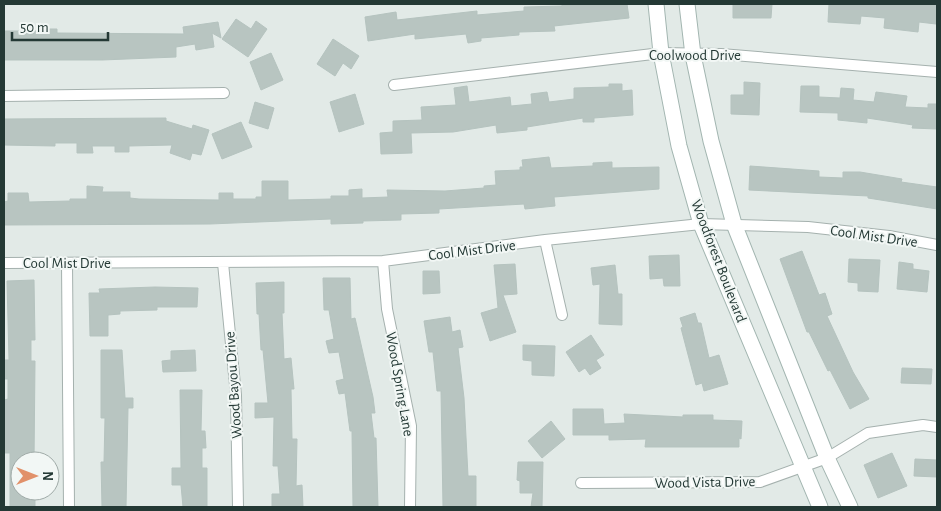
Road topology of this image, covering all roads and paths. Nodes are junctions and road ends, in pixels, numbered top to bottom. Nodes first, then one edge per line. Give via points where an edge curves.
1 (656, 4) edge
2 (687, 4) edge
3 (661, 53) junction
4 (693, 54) junction
5 (937, 72) edge
6 (394, 85) dead end
7 (224, 93) dead end
8 (4, 96) edge
9 (701, 224) junction
10 (734, 224) junction
11 (545, 240) junction
12 (937, 245) edge
13 (383, 261) junction
14 (4, 263) edge
15 (67, 263) junction
16 (223, 263) junction
17 (562, 315) dead end
18 (937, 427) edge
19 (827, 458) junction
20 (802, 467) junction
21 (581, 483) dead end
22 (69, 507) edge
23 (238, 507) edge
24 (410, 507) edge
25 (820, 507) edge
26 (850, 507) edge

1 - 3 street, Woodforest Boulevard
2 - 4 street, Woodforest Boulevard
3 - 4 street, Coolwood Drive
3 - 6 street, Coolwood Drive
3 - 9 street, Woodforest Boulevard via 679,146
4 - 5 street, Coolwood Drive
4 - 10 street, Woodforest Boulevard via 710,141
7 - 8 street
9 - 10 street, Cool Mist Drive
9 - 11 street, Cool Mist Drive
9 - 20 street, Woodforest Boulevard
10 - 12 street, Cool Mist Drive via 808,227
10 - 19 street, Woodforest Boulevard
11 - 13 street, Cool Mist Drive
11 - 17 street
13 - 16 street, Cool Mist Drive
13 - 24 street, Wood Spring Lane via 386,308 410,426
14 - 15 street, Cool Mist Drive
15 - 16 street, Cool Mist Drive
15 - 22 street
16 - 23 street, Wood Bayou Drive via 236,394
18 - 19 street, Wood Vista Drive via 923,425 868,433
19 - 20 street, Wood Vista Drive
19 - 26 street, Woodforest Boulevard
20 - 21 street, Wood Vista Drive via 760,482
20 - 25 street, Woodforest Boulevard

